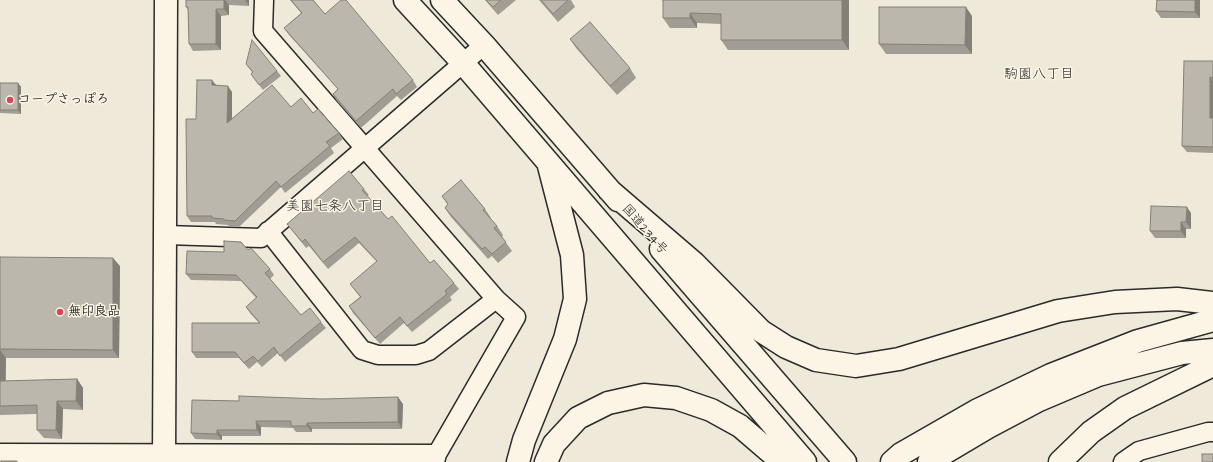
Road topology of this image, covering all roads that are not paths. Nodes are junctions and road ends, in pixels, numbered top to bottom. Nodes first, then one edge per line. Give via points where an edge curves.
1 (166, 0) edge
2 (264, 0) edge
3 (405, 0) edge
4 (442, 0) edge
5 (484, 45) junction
6 (463, 63) junction
7 (365, 148) junction
8 (548, 164) junction
9 (609, 190) junction
10 (268, 232) junction
11 (166, 235) junction
12 (496, 299) junction
13 (1213, 303) edge
14 (1213, 320) edge
15 (1213, 350) edge
16 (1213, 365) edge
17 (1213, 432) edge
18 (0, 453) edge
19 (164, 458) edge
20 (436, 458) edge
21 (896, 458) edge
22 (518, 462) edge
23 (546, 462) edge
24 (782, 462) edge
25 (805, 462) edge
26 (845, 462) edge
27 (929, 462) edge
28 (1060, 462) edge
29 (1123, 462) edge

1 - 11 main road
2 - 7 street via 264,31
3 - 6 main road
4 - 5 main road, 国道234号
5 - 6 street
5 - 9 main road, 国道234号
6 - 7 street
6 - 8 main road
7 - 10 street
7 - 12 street
8 - 22 main road via 572,255 575,298 565,339 524,440
8 - 25 main road
9 - 13 main road via 694,263 762,331 786,347 816,360 856,366 900,359 1058,311 1115,302 1177,299
9 - 26 main road, 国道234号
10 - 11 street via 261,238
10 - 12 street via 362,350 378,355 416,355 429,351
11 - 19 main road
12 - 20 street via 516,317
14 - 21 main road via 1138,341 1051,375 976,411
15 - 27 main road via 1182,352 1098,375 1039,400
16 - 28 main road via 1125,408 1091,432
17 - 29 street via 1139,451
18 - 19 street
19 - 20 street
23 - 24 main road via 554,444 578,418 608,403 644,395 676,398 711,410 740,426

